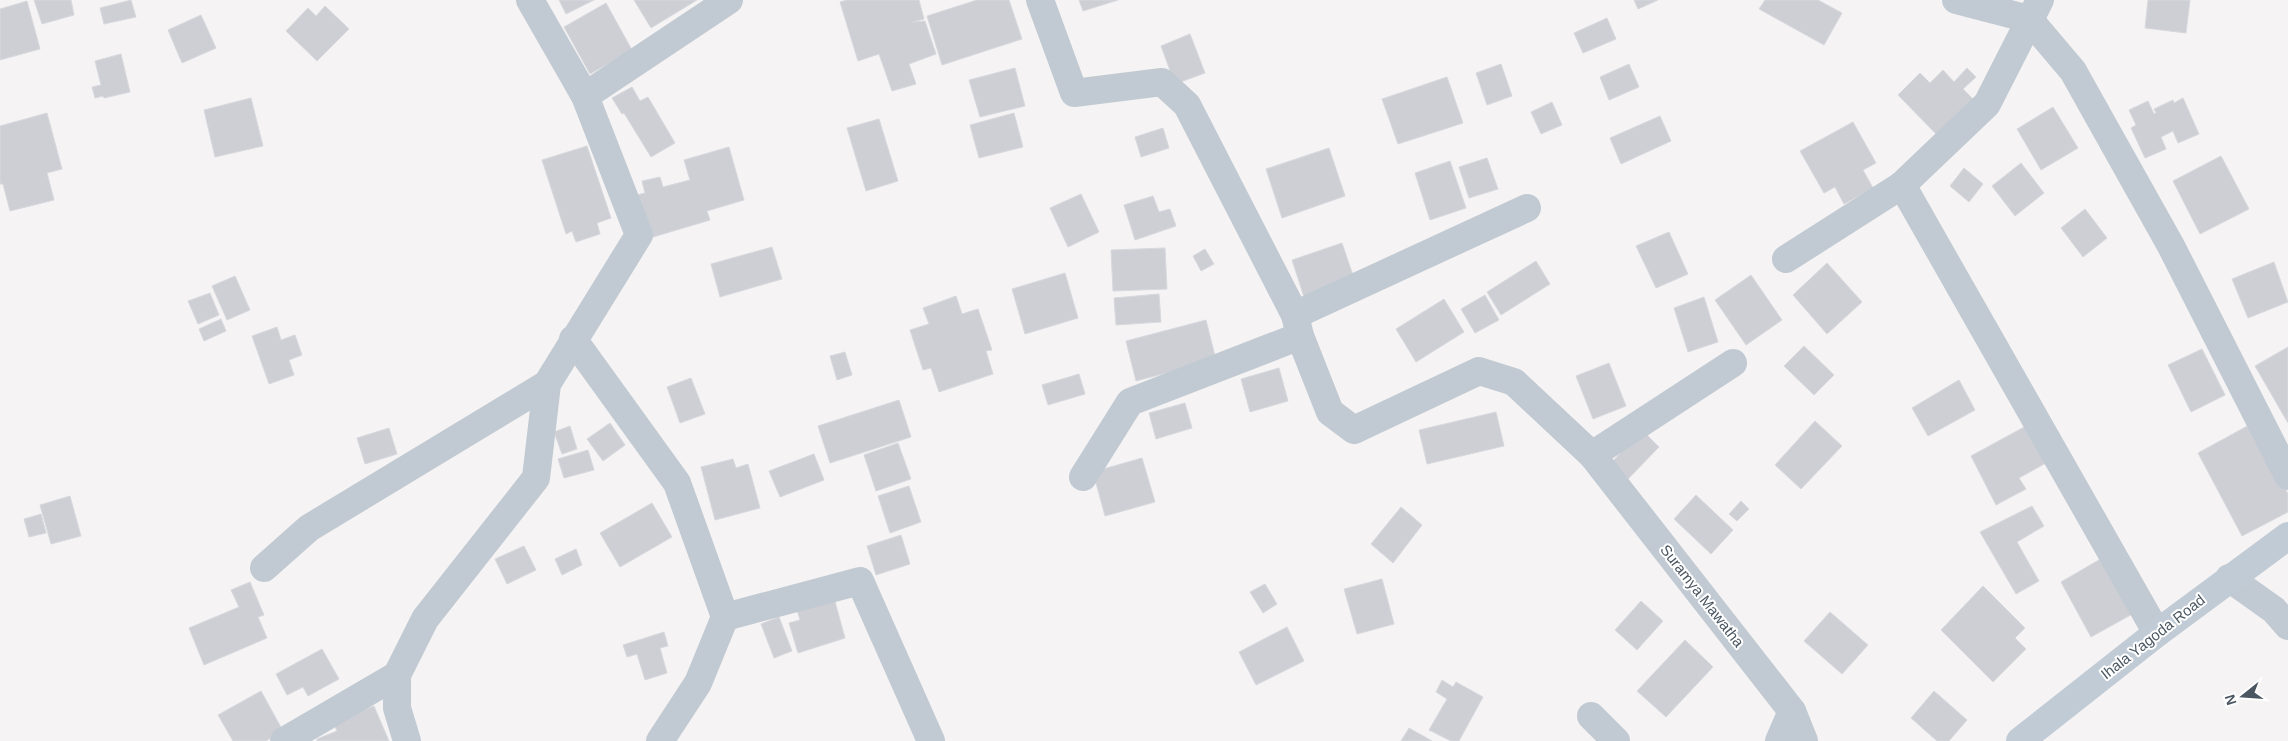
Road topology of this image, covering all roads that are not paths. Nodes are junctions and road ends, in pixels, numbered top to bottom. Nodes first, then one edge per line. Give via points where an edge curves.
1 (530, 0) edge
2 (729, 0) edge
3 (1040, 0) edge
4 (1956, 0) edge
5 (2034, 9) edge
6 (585, 96) junction
7 (1902, 185) junction
8 (1527, 208) dead end
9 (1786, 259) dead end
10 (1298, 326) junction
11 (573, 339) junction
12 (1733, 363) dead end
13 (547, 384) junction
14 (1592, 455) junction
15 (2288, 476) edge
16 (1083, 477) dead end
17 (2288, 536) edge
18 (264, 568) dead end
19 (2229, 578) junction
20 (725, 616) junction
21 (2288, 626) edge
22 (2157, 633) junction
23 (398, 675) junction
24 (1792, 711) junction
25 (1591, 716) dead end
26 (284, 741) edge
27 (407, 741) edge
28 (660, 741) edge
29 (931, 741) edge
30 (1616, 741) edge
31 (1779, 741) edge
32 (1804, 741) edge
33 (2020, 741) edge

1 - 6 street
2 - 6 street
3 - 10 street via 1074,93 1162,82 1187,105
4 - 5 street
5 - 7 street via 1987,104
5 - 15 street via 2073,71 2170,246
6 - 11 street via 639,235
7 - 9 street
7 - 22 street
8 - 10 street
10 - 14 street, Suramya Mawatha via 1330,412 1354,430 1479,371 1514,382
10 - 16 street via 1130,402
11 - 13 street
11 - 20 street via 676,483
12 - 14 street
13 - 18 street via 309,528
13 - 23 street via 536,478 424,619
14 - 24 street, Suramya Mawatha
17 - 19 street, Ihala Yagoda Road
19 - 21 street via 2274,610
19 - 22 street, Ihala Yagoda Road
20 - 28 street via 698,683
20 - 29 street via 860,581
22 - 33 street, Ihala Yagoda Road
23 - 26 street
23 - 27 street via 397,708
24 - 31 street
24 - 32 street, Suramya Mawatha
25 - 30 street

